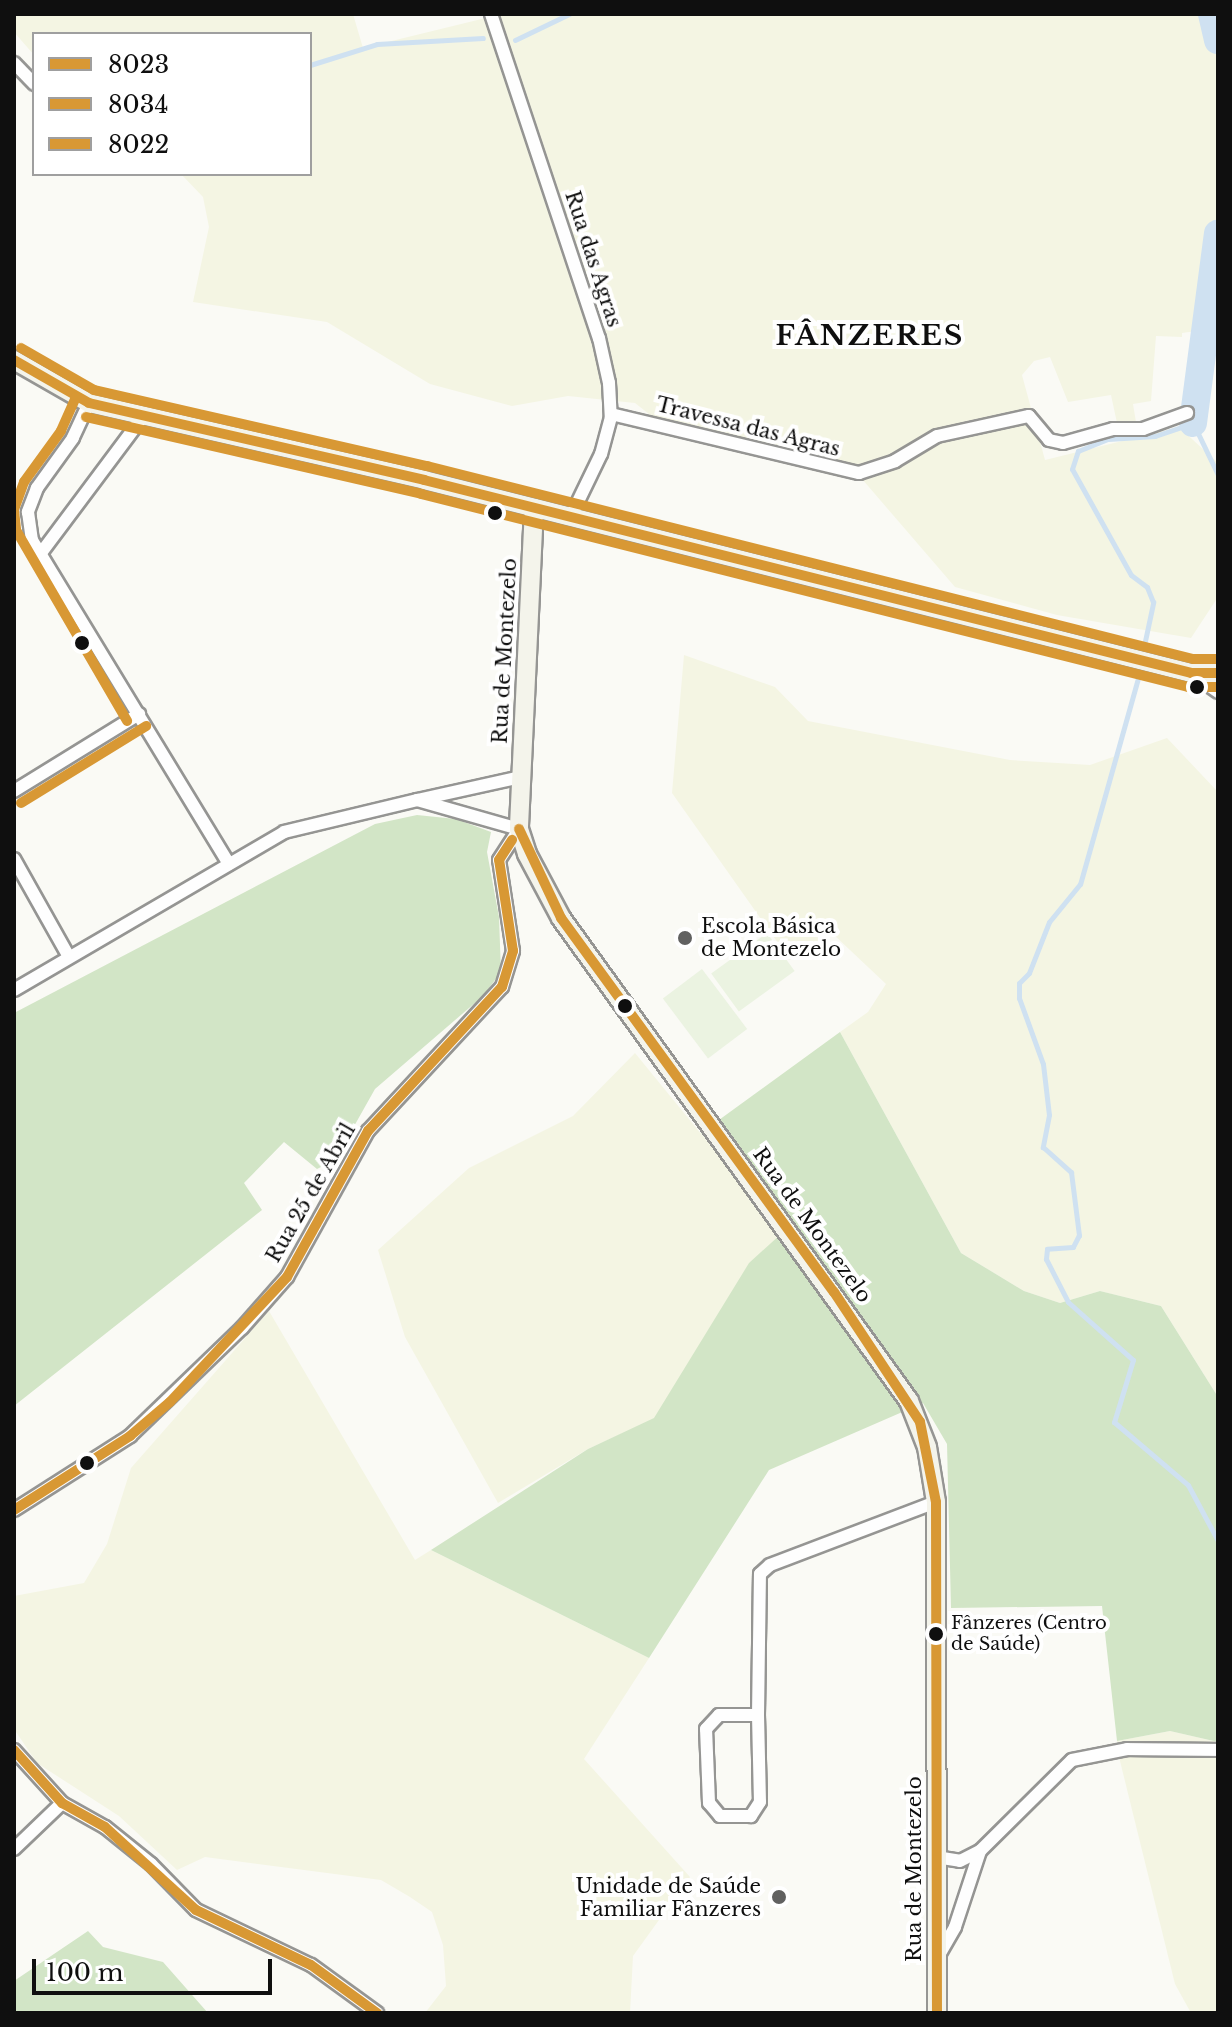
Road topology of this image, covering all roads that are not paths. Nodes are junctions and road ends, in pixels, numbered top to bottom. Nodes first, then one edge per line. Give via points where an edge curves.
1 (491, 14) edge
2 (14, 63) edge
3 (32, 82) edge
4 (14, 360) edge
5 (89, 403) junction
6 (1187, 413) dead end
7 (145, 414) junction
8 (611, 414) junction
9 (534, 508) junction
10 (571, 516) junction
11 (41, 553) junction
12 (1191, 673) junction
13 (1218, 673) edge
14 (1218, 692) edge
15 (139, 714) junction
16 (521, 777) junction
17 (14, 791) edge
18 (417, 800) junction
19 (519, 829) junction
20 (14, 859) edge
21 (229, 864) junction
22 (69, 957) junction
23 (14, 990) edge
24 (936, 1502) junction
25 (14, 1510) edge
26 (758, 1715) junction
27 (14, 1750) edge
28 (1218, 1750) edge
29 (62, 1803) junction
30 (14, 1849) edge
31 (980, 1851) junction
32 (936, 1857) junction
33 (936, 1959) junction
34 (377, 2013) edge
35 (937, 2013) edge

1 - 8 street, Rua das Agras via 599,338
2 - 3 street
4 - 5 street
5 - 7 street
5 - 11 street via 28,512 32,540
6 - 8 street, Travessa das Agras via 1143,429 1113,429 1063,443 1049,440 1029,416 937,436 895,461 859,473
7 - 9 street
7 - 11 street
8 - 10 street, Rua das Agras via 601,454
9 - 10 street
9 - 16 street, Rua de Montezelo
10 - 12 street
11 - 15 street
12 - 13 street
12 - 14 street
15 - 17 street
15 - 21 street
16 - 18 street
16 - 19 street, Rua de Montezelo
18 - 19 street
18 - 21 street via 284,832
19 - 24 street, Rua de Montezelo via 561,918 909,1401 927,1447
19 - 25 street, Rua 25 de Abril via 499,860 513,951 502,987 368,1131 287,1277 130,1436
20 - 22 street
21 - 22 street
22 - 23 street
24 - 26 street via 770,1565 760,1574
24 - 32 street, Rua de Montezelo
26 - 26 street via 719,1715 706,1729 709,1803 720,1816 758,1811
27 - 29 street
28 - 31 street via 1127,1749 1072,1760
29 - 30 street
29 - 34 street via 128,1846 196,1910 311,1965
31 - 32 street via 960,1861
31 - 33 street via 955,1927
32 - 33 street, Rua de Montezelo
33 - 35 street, Rua de Montezelo

